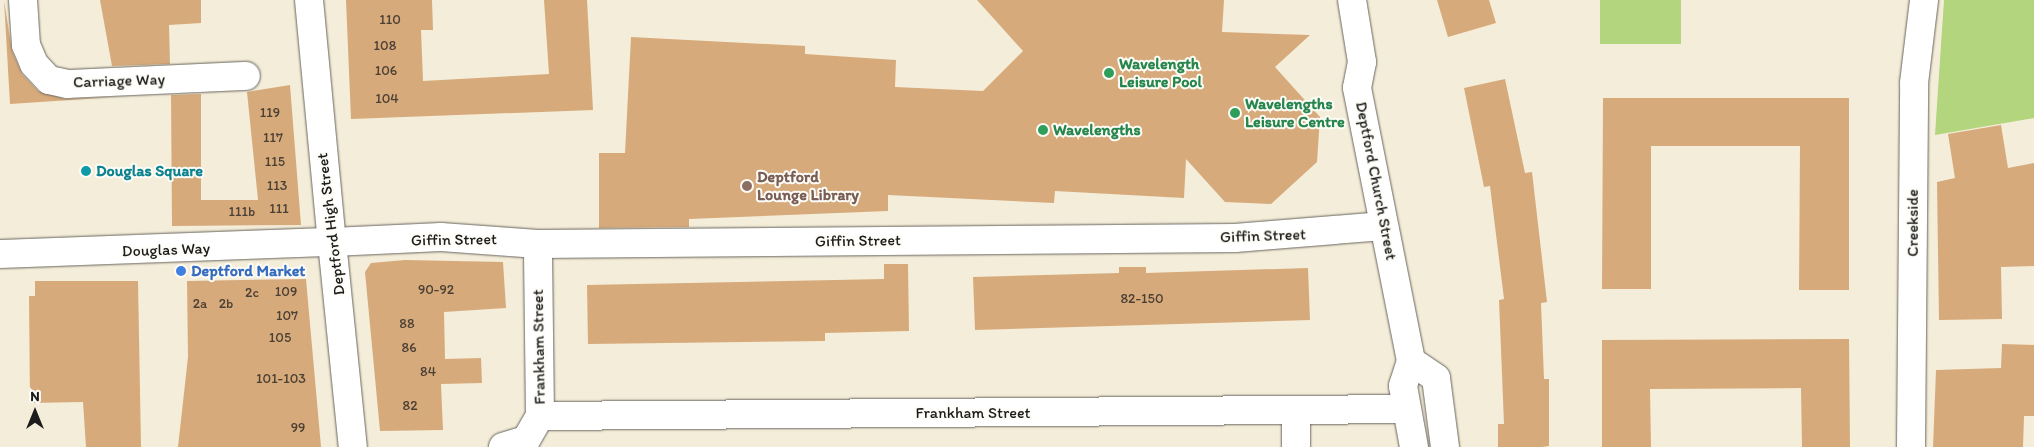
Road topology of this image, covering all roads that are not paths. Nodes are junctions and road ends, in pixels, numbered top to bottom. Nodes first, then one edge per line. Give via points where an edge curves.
1 (23, 0) edge
2 (309, 0) edge
3 (1352, 0) edge
4 (1924, 0) edge
5 (246, 76) dead end
6 (1384, 226) junction
7 (332, 242) junction
8 (538, 244) junction
9 (0, 254) edge
10 (1411, 361) junction
11 (1406, 409) junction
12 (1296, 411) junction
13 (540, 416) junction
14 (353, 447) edge
15 (503, 447) edge
16 (1296, 447) edge
17 (1414, 447) edge
18 (1445, 447) edge
19 (1911, 447) edge

1 - 5 street, Carriage Way via 26,45 34,64 50,80 68,84
2 - 7 street, Deptford High Street
3 - 6 street, Deptford Church Street via 1362,62 1357,88
4 - 19 street, Creekside via 1914,83
6 - 8 street, Giffin Street via 1235,238
6 - 10 street, Deptford Church Street
7 - 8 street, Giffin Street via 441,237
7 - 9 street, Douglas Way
7 - 14 street, Deptford High Street
8 - 13 street, Frankham Street
10 - 11 street via 1402,386
10 - 18 street via 1436,378
11 - 12 street, Frankham Street
11 - 17 street
12 - 13 street, Frankham Street
12 - 16 street
13 - 15 street, Frankham Street via 526,440

